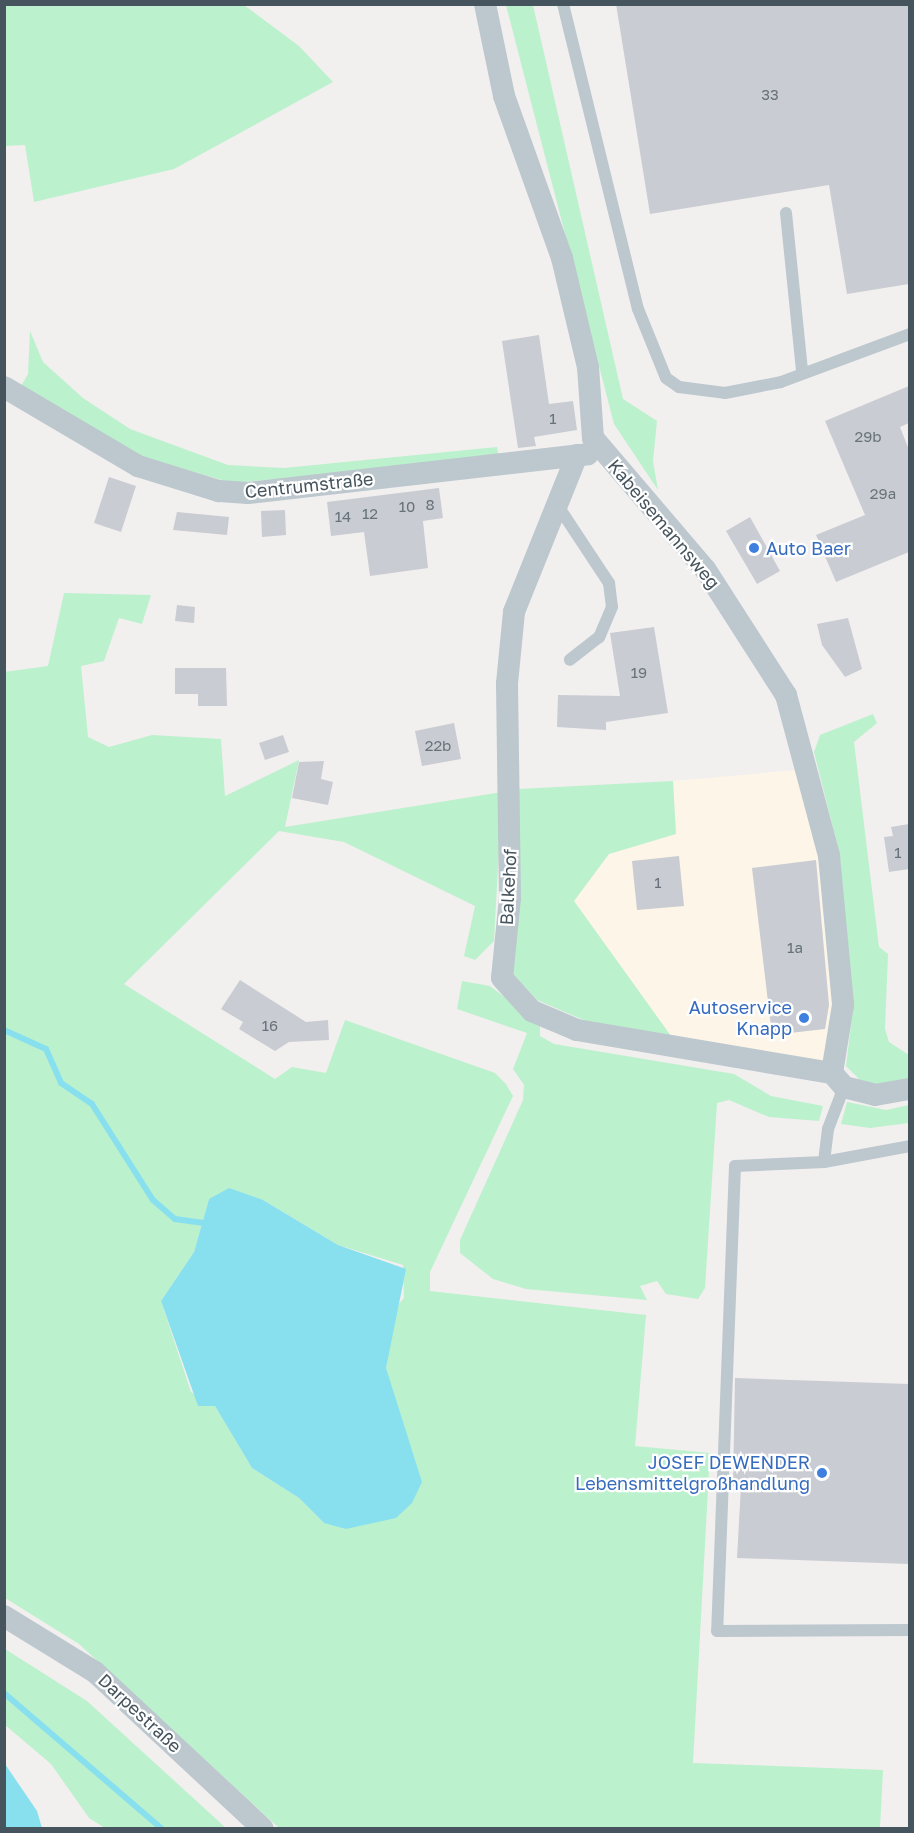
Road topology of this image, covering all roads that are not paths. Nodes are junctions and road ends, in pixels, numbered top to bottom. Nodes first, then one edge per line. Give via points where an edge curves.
1 (485, 4) edge
2 (563, 4) edge
3 (786, 213) dead end
4 (909, 334) edge
5 (802, 371) junction
6 (4, 387) edge
7 (600, 448) junction
8 (577, 455) junction
9 (558, 506) junction
10 (570, 660) dead end
11 (838, 1080) junction
12 (909, 1089) edge
13 (909, 1146) edge
14 (824, 1162) junction
15 (4, 1616) edge
16 (909, 1630) edge
17 (262, 1828) edge

1 - 7 street, Kabeisemannsweg via 504,96 562,258 588,367 590,428
2 - 5 lane via 582,97 657,366 679,387 725,393 781,382
3 - 5 lane
4 - 5 lane
6 - 8 street, Centrumstraße via 138,466 219,490 248,493
7 - 8 street, Centrumstraße
7 - 11 street, Kabeisemannsweg via 705,569 780,681 830,856 843,1005
8 - 9 street, Balkehof
9 - 10 lane via 609,583 612,607 599,637
9 - 11 street, Balkehof via 514,612 507,684 510,898 502,978 532,1011 576,1030
11 - 12 street, Balkehof via 875,1095
11 - 14 lane
13 - 14 lane
14 - 16 lane via 735,1166 717,1631
15 - 17 street, Darpestraße via 95,1672

